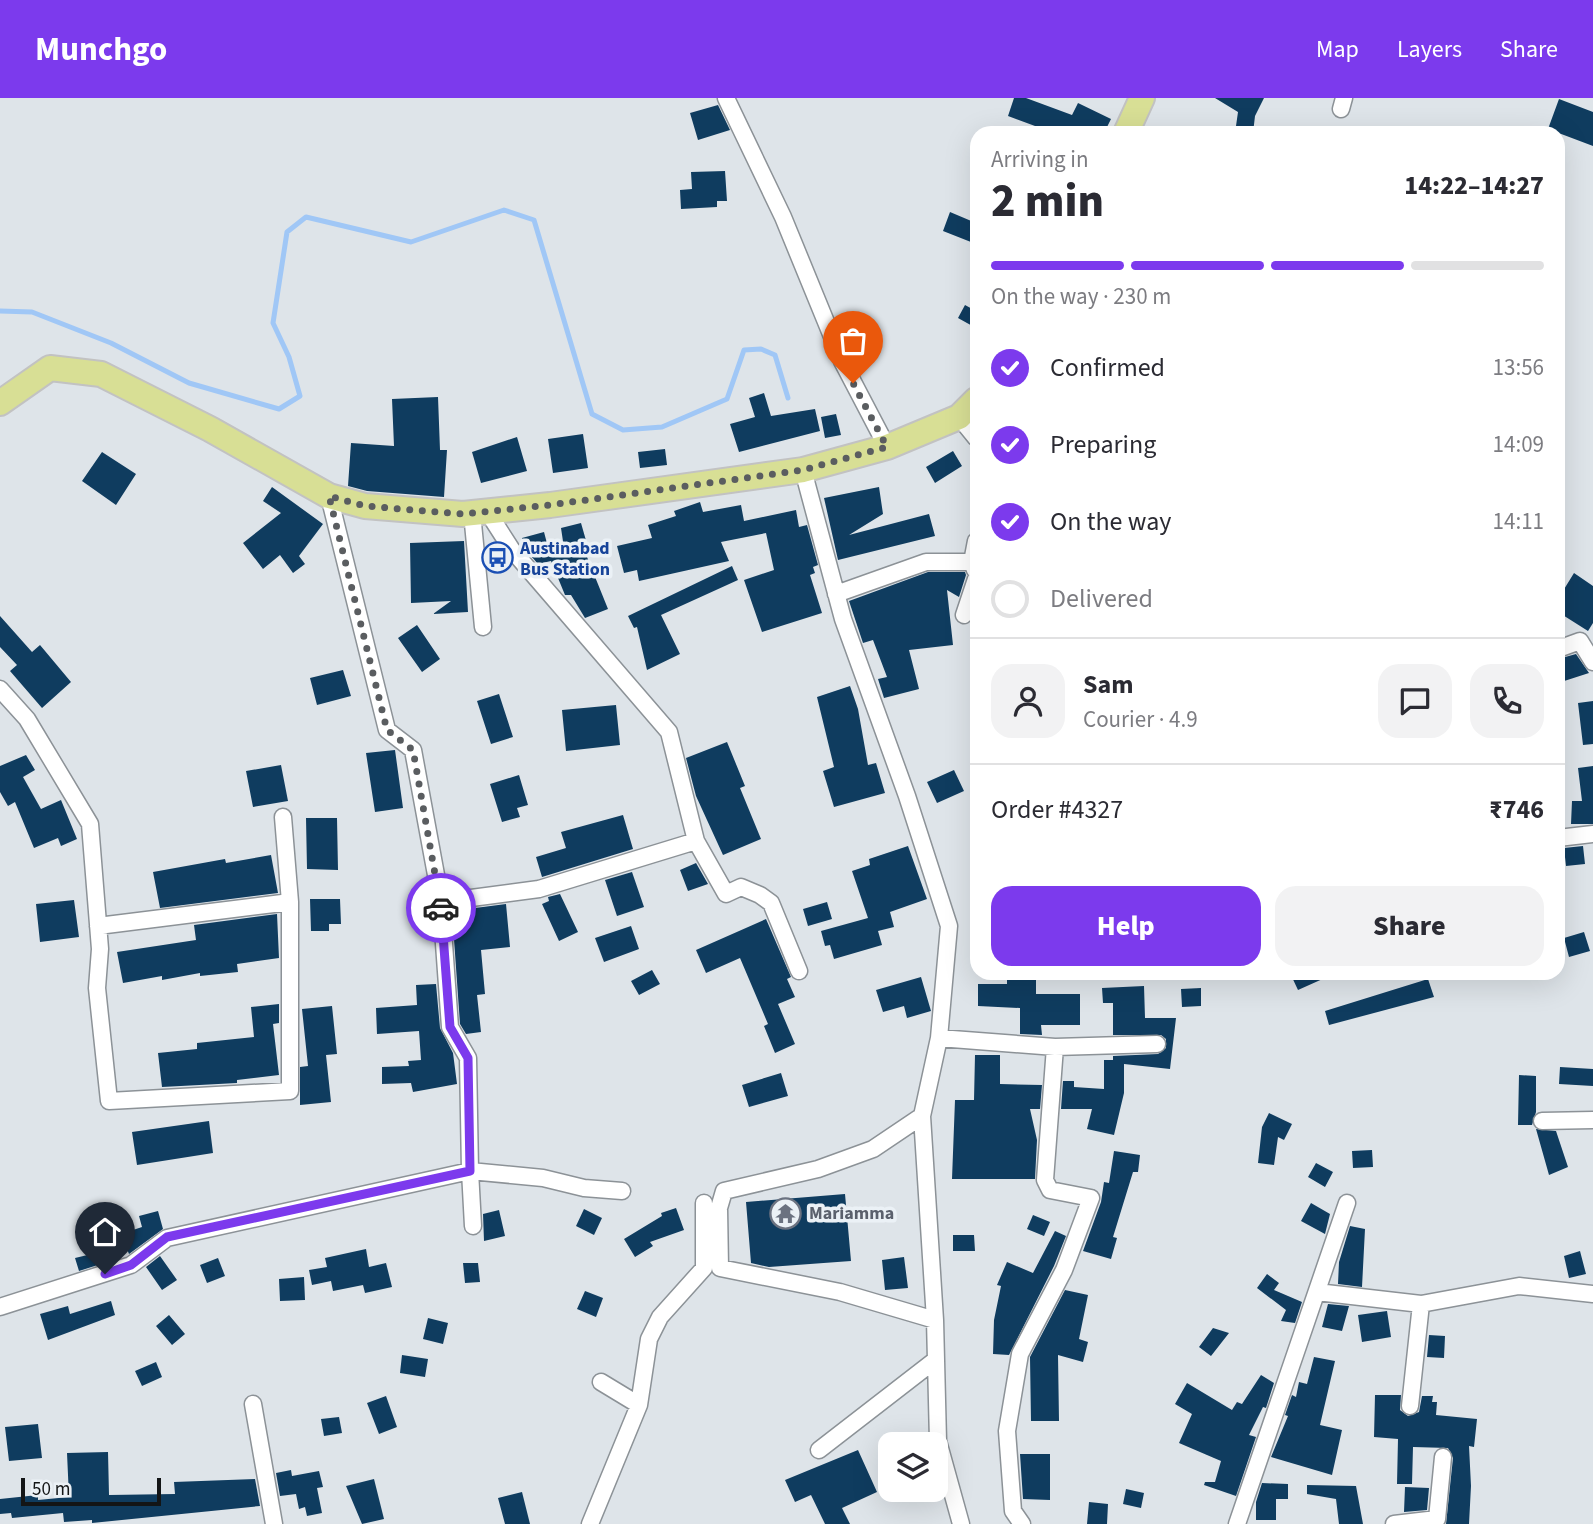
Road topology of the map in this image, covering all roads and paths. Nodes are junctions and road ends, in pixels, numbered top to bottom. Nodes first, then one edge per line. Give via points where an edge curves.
1 (726, 98) edge
2 (1142, 98) edge
3 (1129, 126) edge
4 (0, 403) edge
5 (970, 406) edge
6 (959, 417) junction
7 (970, 431) edge
8 (887, 447) junction
9 (803, 470) junction
10 (329, 496) junction
11 (480, 512) junction
12 (970, 567) edge
13 (836, 594) junction
14 (970, 597) edge
15 (964, 615) dead end
16 (483, 627) dead end
17 (1565, 646) edge
18 (1593, 662) edge
19 (0, 689) edge
20 (283, 817) dead end
21 (1593, 834) edge
22 (1565, 837) edge
23 (696, 841) junction
24 (290, 902) junction
25 (441, 902) junction
26 (98, 926) junction
27 (799, 971) dead end
28 (939, 1038) junction
29 (1157, 1044) dead end
30 (1055, 1048) junction
31 (922, 1116) junction
32 (1593, 1120) edge
33 (1542, 1121) dead end
34 (470, 1171) junction
35 (622, 1191) dead end
36 (704, 1203) dead end
37 (1347, 1203) dead end
38 (473, 1226) dead end
39 (1317, 1292) junction
40 (1593, 1294) edge
41 (1421, 1304) junction
42 (0, 1307) edge
43 (935, 1320) junction
44 (934, 1361) junction
45 (601, 1382) dead end
46 (253, 1404) dead end
47 (639, 1405) junction
48 (1410, 1406) dead end
49 (818, 1450) dead end
50 (1443, 1457) dead end
51 (274, 1524) edge
52 (590, 1524) edge
53 (961, 1524) edge
54 (1022, 1524) edge
55 (1237, 1524) edge
56 (1394, 1524) edge

1 - 8 street via 783,217 842,361
2 - 3 main road
4 - 10 main road via 50,369 101,374
5 - 6 main road
6 - 7 street
6 - 8 main road
8 - 9 main road
9 - 11 main road
9 - 13 street
10 - 11 main road via 365,506
10 - 25 street via 387,730 413,750
11 - 16 street
11 - 23 street via 669,732
12 - 13 street via 926,562
13 - 28 street via 949,926
14 - 15 street
17 - 18 street via 1580,641
19 - 26 street via 27,719 90,824
20 - 24 street
21 - 22 street
23 - 25 street via 539,889
23 - 27 street via 726,894 741,887 771,903
24 - 26 street
24 - 26 street via 290,1091 109,1101 97,988
25 - 34 street via 450,1027 468,1058
28 - 30 street
28 - 31 street
29 - 30 street
30 - 54 street via 1045,1180 1049,1190 1091,1198 1064,1270 1020,1354 1007,1431 1013,1511
31 - 43 street
31 - 43 street via 873,1149 818,1169 724,1191 719,1208 720,1268 840,1292
32 - 33 street
34 - 35 street
34 - 38 street
34 - 42 street via 167,1237 131,1265
36 - 47 street via 704,1268 660,1317 649,1339
37 - 39 street
39 - 41 street
39 - 55 street
40 - 41 street via 1520,1286
41 - 48 street
43 - 44 street
44 - 49 street
44 - 53 street via 938,1441
45 - 47 street
46 - 51 street
47 - 52 street
50 - 56 street via 1437,1519

